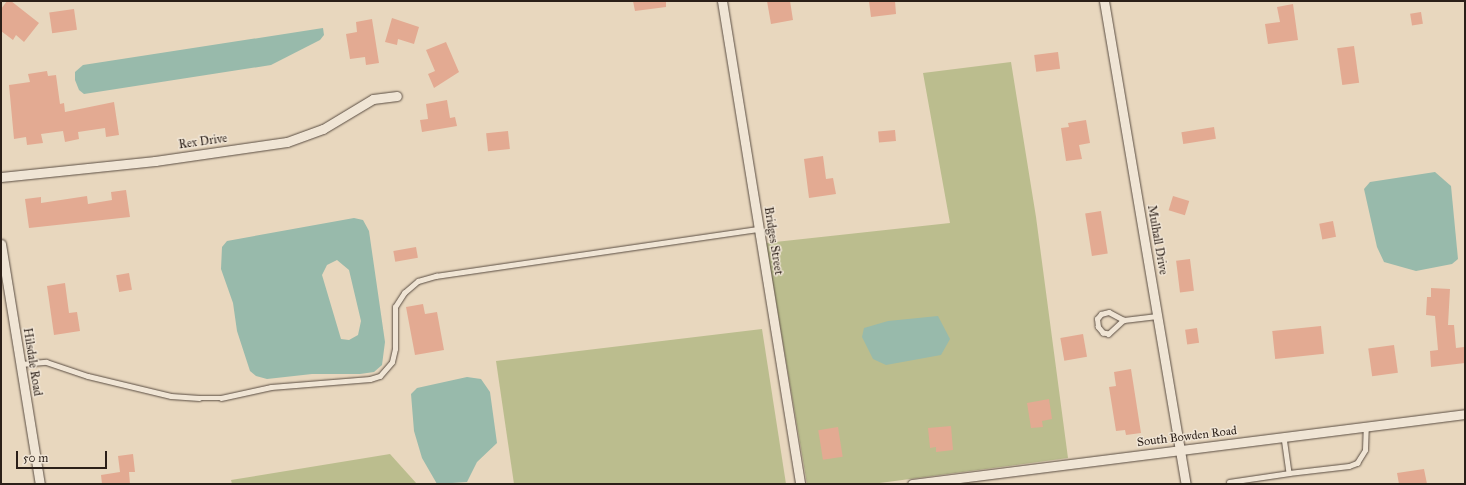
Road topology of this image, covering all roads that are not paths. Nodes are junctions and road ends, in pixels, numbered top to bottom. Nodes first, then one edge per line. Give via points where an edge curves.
1 (722, 1) edge
2 (1104, 1) edge
3 (397, 96) dead end
4 (1, 177) edge
5 (759, 229) junction
6 (1, 244) edge
7 (1157, 316) junction
8 (1124, 320) junction
9 (21, 364) junction
10 (1465, 414) edge
11 (1366, 426) junction
12 (1284, 437) junction
13 (1180, 450) junction
14 (1288, 472) junction
15 (1229, 482) dead end
16 (40, 484) edge
17 (800, 484) edge
18 (912, 484) edge
19 (1186, 484) edge

1 - 5 street, Bridges Street
2 - 7 street, Mulhall Drive
3 - 4 street, Rex Drive via 373,99 323,128 287,142 134,164
5 - 9 lane via 436,276 418,281 404,293 395,307 395,349 392,362 380,376 370,379 271,387 221,398 199,398 171,396 46,362
5 - 17 street, Bridges Street
6 - 9 street, Hilsdale Road
7 - 8 lane
7 - 13 street, Mulhall Drive
8 - 8 lane via 1109,312 1101,314 1097,319 1102,333 1109,334
9 - 16 street, Hilsdale Road
10 - 11 street, South Bowden Road
11 - 12 street, South Bowden Road
11 - 14 lane via 1366,450 1357,463
12 - 13 street, South Bowden Road
12 - 14 lane
13 - 18 street, South Bowden Road
13 - 19 street, Mulhall Drive
14 - 15 lane

